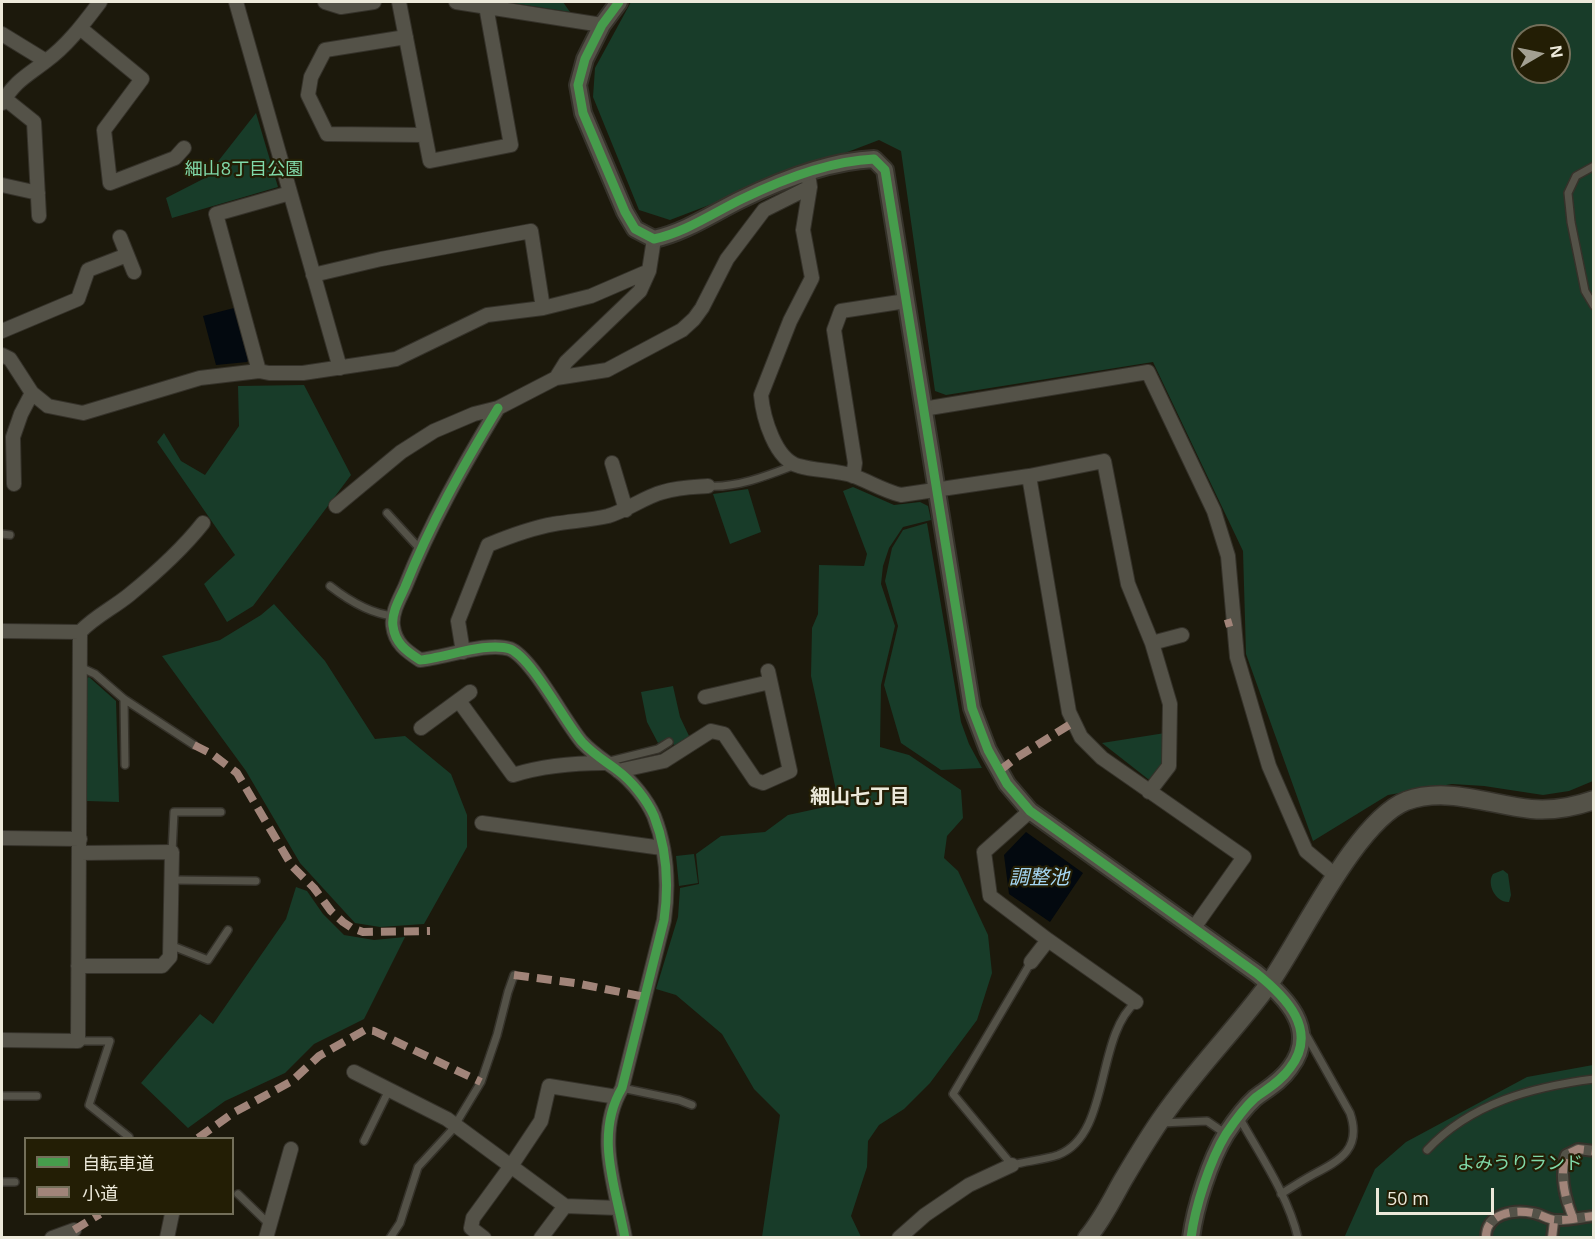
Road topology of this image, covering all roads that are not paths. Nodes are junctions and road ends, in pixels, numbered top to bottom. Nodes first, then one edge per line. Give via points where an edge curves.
1 (100, 2) edge
2 (236, 2) edge
3 (325, 2) edge
4 (374, 2) edge
5 (399, 2) edge
6 (456, 2) edge
7 (619, 2) edge
8 (487, 4) edge
9 (602, 26) junction
10 (80, 28) junction
11 (2, 33) edge
12 (406, 37) junction
13 (46, 61) junction
14 (3, 101) edge
15 (425, 135) junction
16 (184, 148) dead end
17 (1593, 166) edge
18 (809, 179) junction
19 (2, 185) edge
20 (38, 193) junction
21 (290, 193) junction
22 (39, 216) dead end
23 (120, 237) dead end
24 (654, 239) junction
25 (127, 255) junction
26 (649, 271) junction
27 (134, 272) dead end
28 (313, 275) junction
29 (906, 301) junction
30 (1593, 306) edge
31 (543, 308) junction
32 (2, 331) edge
33 (2, 355) edge
34 (340, 368) junction
35 (259, 371) junction
36 (556, 378) junction
37 (32, 393) junction
38 (498, 408) junction
39 (923, 409) junction
40 (612, 463) dead end
41 (795, 465) junction
42 (853, 476) junction
43 (1029, 476) junction
44 (15, 484) dead end
45 (708, 486) joint
46 (936, 489) junction
47 (336, 506) dead end
48 (626, 510) junction
49 (387, 513) dead end
50 (203, 523) dead end
51 (420, 549) junction
52 (330, 586) dead end
53 (394, 616) junction
54 (2, 631) edge
55 (80, 632) junction
56 (1182, 635) dead end
57 (1152, 643) junction
58 (463, 652) junction
59 (80, 667) junction
60 (470, 692) dead end
61 (705, 697) dead end
62 (124, 699) junction
63 (459, 701) junction
64 (420, 728) dead end
65 (669, 742) dead end
66 (194, 745) dead end
67 (604, 763) junction
68 (125, 765) dead end
69 (618, 771) junction
70 (1149, 792) junction
71 (1593, 800) edge
72 (1030, 811) junction
73 (221, 812) dead end
74 (482, 823) dead end
75 (2, 838) edge
76 (80, 846) junction
77 (662, 848) junction
78 (172, 852) junction
79 (1336, 876) junction
80 (172, 880) junction
81 (256, 881) dead end
82 (1193, 929) junction
83 (228, 930) dead end
84 (1048, 940) junction
85 (170, 945) junction
86 (1031, 962) joint
87 (78, 966) junction
88 (514, 975) dead end
89 (1269, 984) junction
90 (1136, 1002) joint
91 (1300, 1025) junction
92 (2, 1040) edge
93 (78, 1041) junction
94 (354, 1072) dead end
95 (1593, 1079) edge
96 (389, 1090) junction
97 (620, 1092) junction
98 (2, 1096) edge
99 (38, 1096) dead end
100 (693, 1105) dead end
101 (1239, 1117) junction
102 (1158, 1124) junction
103 (456, 1125) junction
104 (1226, 1134) junction
105 (129, 1137) dead end
106 (364, 1141) dead end
107 (291, 1149) dead end
108 (1427, 1149) dead end
109 (1593, 1151) edge
110 (1012, 1165) junction
111 (511, 1166) junction
112 (2, 1182) edge
113 (15, 1182) dead end
114 (238, 1194) dead end
115 (1281, 1194) junction
116 (565, 1206) junction
117 (618, 1209) junction
118 (172, 1215) edge
119 (1593, 1216) edge
120 (1573, 1218) junction
121 (1554, 1221) junction
122 (74, 1230) dead end
123 (268, 1231) edge
124 (52, 1238) edge
125 (167, 1238) edge
126 (390, 1238) edge
127 (484, 1238) edge
128 (541, 1238) edge
129 (625, 1238) edge
130 (899, 1238) edge
131 (1087, 1238) edge
132 (1191, 1238) edge
133 (1298, 1238) edge
134 (1486, 1238) edge
135 (1552, 1238) edge

1 - 10 street
2 - 21 street
3 - 4 street via 341,7
5 - 12 street
6 - 8 street
7 - 9 street
8 - 9 street
8 - 15 street via 511,145 430,161
9 - 24 street via 585,59 578,85 583,112 625,212 635,229
10 - 13 street
10 - 16 street via 142,79 104,130 110,183 175,158
11 - 13 street
12 - 15 street
12 - 15 street via 325,50 311,77 308,95 327,134
13 - 14 street via 21,78
14 - 20 street via 34,122
17 - 30 lane via 1576,176 1568,193 1585,291
18 - 24 street via 743,198 673,235
18 - 29 street via 825,166 874,159 885,170
18 - 36 street via 764,210 727,259 702,308 682,330 608,370
18 - 41 street via 803,230 812,278 761,395 774,443
19 - 20 street
20 - 22 street
21 - 28 street
21 - 35 street via 216,214
23 - 25 street
24 - 26 street
25 - 27 street
25 - 32 street via 88,270 78,299
26 - 31 street via 591,296
26 - 36 street via 640,291 566,362
28 - 31 street via 531,231
28 - 34 street
29 - 39 street
29 - 42 street via 841,311 834,330 855,463
31 - 34 street via 487,315 396,359
33 - 37 street via 10,359
34 - 35 street via 303,373
35 - 37 street via 200,378 83,412 48,406
36 - 38 street
37 - 44 street via 13,436
38 - 47 street via 434,431 401,452
38 - 51 street
39 - 46 street
39 - 79 street via 1148,372 1222,533 1232,585 1236,657 1269,766 1306,851
40 - 48 street
41 - 42 street
41 - 45 lane via 755,479
42 - 46 street via 901,495
43 - 46 street
43 - 57 street via 1104,461 1128,584
43 - 70 street via 1069,712 1081,738
45 - 48 street via 663,491
46 - 72 street via 972,708 1006,784
48 - 58 street via 517,533 488,545 458,621
49 - 51 lane
50 - 55 street via 182,549
51 - 53 street
52 - 53 lane via 345,598
53 - 58 street via 395,637 404,650 420,660
54 - 55 street
55 - 59 street
56 - 57 street
57 - 70 street via 1170,704 1169,766
58 - 67 street via 509,649 524,658 582,741
59 - 62 lane via 95,674
59 - 76 street
60 - 63 street
61 - 69 street via 769,677 790,771 763,783 755,780 724,734 711,731 664,760
62 - 66 lane
62 - 68 lane
63 - 64 street
63 - 67 street via 513,775 576,763
65 - 67 lane via 658,749
67 - 69 street
69 - 77 street via 639,792 653,815
70 - 82 street via 1244,857
71 - 79 main road via 1544,810 1456,796 1406,801 1364,837
72 - 82 street
72 - 84 street via 984,852 990,896
73 - 78 lane via 174,812
74 - 77 street
75 - 76 street
76 - 78 street
76 - 87 street
77 - 97 street via 668,894 664,920
78 - 80 street
79 - 89 main road
80 - 81 lane
80 - 85 street
82 - 89 street
83 - 85 lane via 208,960
84 - 86 street
84 - 90 street
85 - 87 street via 170,957 162,966
86 - 110 lane via 953,1094
87 - 93 street
88 - 103 lane via 481,1082
89 - 91 street
89 - 102 main road
90 - 110 lane via 1114,1035 1095,1109 1080,1138 1059,1154
91 - 101 street via 1302,1040 1291,1068
91 - 115 lane via 1350,1113 1354,1130 1343,1157
92 - 93 street
93 - 105 lane via 110,1041 89,1105
94 - 96 street
95 - 108 lane via 1536,1089 1492,1103 1442,1133
96 - 103 street
96 - 106 lane
97 - 100 lane
97 - 111 street via 549,1086 541,1121
97 - 117 street via 608,1131
98 - 99 lane
101 - 104 street
101 - 115 lane
102 - 104 lane via 1207,1121
102 - 131 main road
103 - 111 street
103 - 126 lane via 418,1167 400,1223
104 - 132 street via 1200,1196
107 - 123 street
109 - 120 street via 1578,1149 1566,1155 1563,1164 1567,1203
110 - 130 street via 969,1185
111 - 116 street
111 - 127 street via 473,1218 471,1228
112 - 113 lane
114 - 123 lane
115 - 133 lane
116 - 117 street
116 - 128 street
117 - 129 street
118 - 125 street
119 - 120 street
120 - 121 street
121 - 134 street via 1533,1213 1503,1213 1486,1232
121 - 135 street
122 - 124 street

